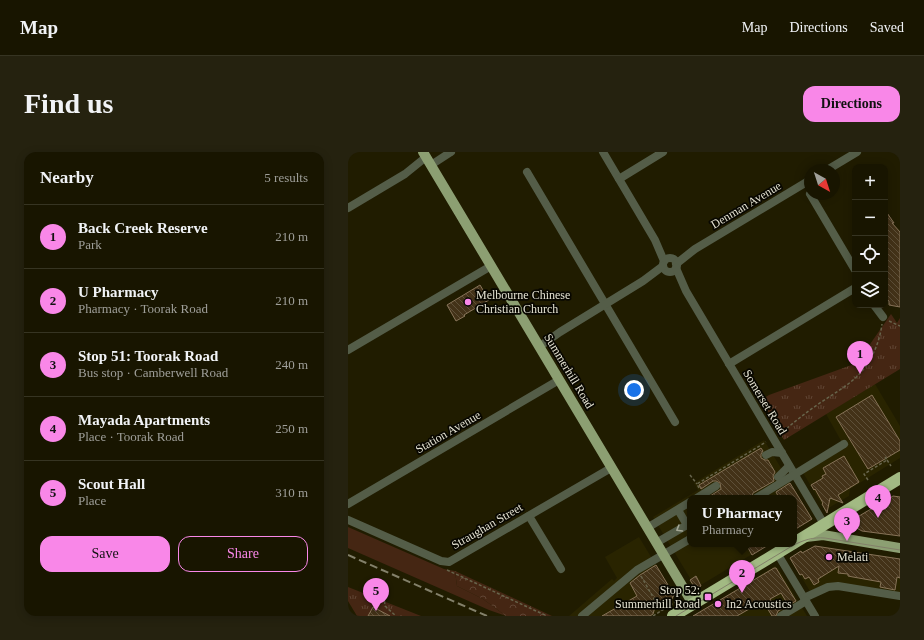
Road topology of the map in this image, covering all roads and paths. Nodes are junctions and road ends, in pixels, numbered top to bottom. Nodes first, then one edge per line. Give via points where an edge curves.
1 (451, 152) edge
2 (603, 152) edge
3 (663, 152) edge
4 (857, 152) edge
5 (428, 159) edge
6 (837, 164) edge
7 (527, 172) dead end
8 (619, 178) junction
9 (804, 184) edge
10 (814, 200) edge
11 (348, 208) edge
12 (670, 265) junction
13 (852, 265) edge
14 (491, 266) junction
15 (852, 290) edge
16 (606, 304) junction
17 (876, 308) edge
18 (883, 317) junction
19 (900, 326) edge
20 (538, 345) junction
21 (348, 350) edge
22 (729, 364) junction
23 (559, 380) junction
24 (676, 422) dead end
25 (779, 435) dead end
26 (766, 442) dead end
27 (844, 444) dead end
28 (782, 453) junction
29 (766, 456) dead end
30 (885, 457) dead end
31 (887, 460) junction
32 (789, 466) junction
33 (891, 466) dead end
34 (611, 468) junction
35 (794, 474) junction
36 (690, 475) dead end
37 (778, 477) dead end
38 (900, 478) edge
39 (868, 480) dead end
40 (697, 484) junction
41 (716, 486) dead end
42 (699, 494) edge
43 (761, 495) edge
44 (348, 504) edge
45 (687, 504) edge
46 (678, 510) junction
47 (840, 515) junction
48 (529, 516) junction
49 (348, 520) edge
50 (824, 524) junction
51 (647, 528) junction
52 (842, 538) junction
53 (687, 541) edge
54 (797, 541) edge
55 (797, 541) edge
56 (656, 543) junction
57 (787, 547) edge
58 (900, 548) edge
59 (777, 553) junction
60 (663, 555) junction
61 (443, 568) dead end
62 (561, 569) dead end
63 (637, 570) junction
64 (384, 596) dead end
65 (900, 596) edge
66 (805, 600) junction
67 (693, 604) junction
68 (661, 611) dead end
69 (396, 616) edge
70 (547, 616) edge
71 (582, 616) edge
72 (673, 616) edge
73 (781, 616) edge
74 (815, 616) edge

1 - 5 street
2 - 8 street, Somerset Road
3 - 8 street
4 - 6 street
5 - 11 street
5 - 14 main road, Summerhill Road
7 - 16 street
8 - 12 street, Somerset Road
9 - 12 street, Denman Avenue
10 - 13 street
12 - 16 street, Denman Avenue
12 - 22 street, Somerset Road
14 - 20 main road, Summerhill Road
14 - 21 street
15 - 22 street
16 - 20 street, Denman Avenue
16 - 24 street
17 - 18 street
18 - 19 path
18 - 25 path via 875,351 862,371
20 - 23 main road, Summerhill Road
22 - 28 street, Somerset Road
23 - 34 main road, Summerhill Road
23 - 44 street, Station Avenue
26 - 40 path
27 - 35 street
28 - 29 street via 772,452
28 - 32 street, Somerset Road
30 - 31 path
31 - 33 path
31 - 39 path via 864,474
32 - 35 street, Somerset Road
32 - 37 street
34 - 48 street, Straughan Street
34 - 51 main road, Summerhill Road
35 - 43 street
35 - 50 street, Somerset Road
36 - 40 path
38 - 47 highway
40 - 42 path
41 - 42 street
45 - 46 street
46 - 51 street
46 -> 56 street via 687,525
47 - 50 highway
47 - 52 main road via 834,526
48 - 49 street, Straughan Street via 446,562
48 - 62 street
50 - 54 highway
51 - 56 main road, Summerhill Road
52 - 55 main road via 818,535
52 - 58 main road
53 - 60 street
56 - 60 main road, Summerhill Road
57 - 59 highway
59 - 66 street
59 - 67 highway
60 - 63 street
60 - 67 main road, Summerhill Road
61 - 70 path
63 - 68 path
63 - 71 street
64 - 69 path via 385,606
65 - 66 street via 838,586 828,587
66 - 73 street
66 - 74 street
67 - 72 highway

